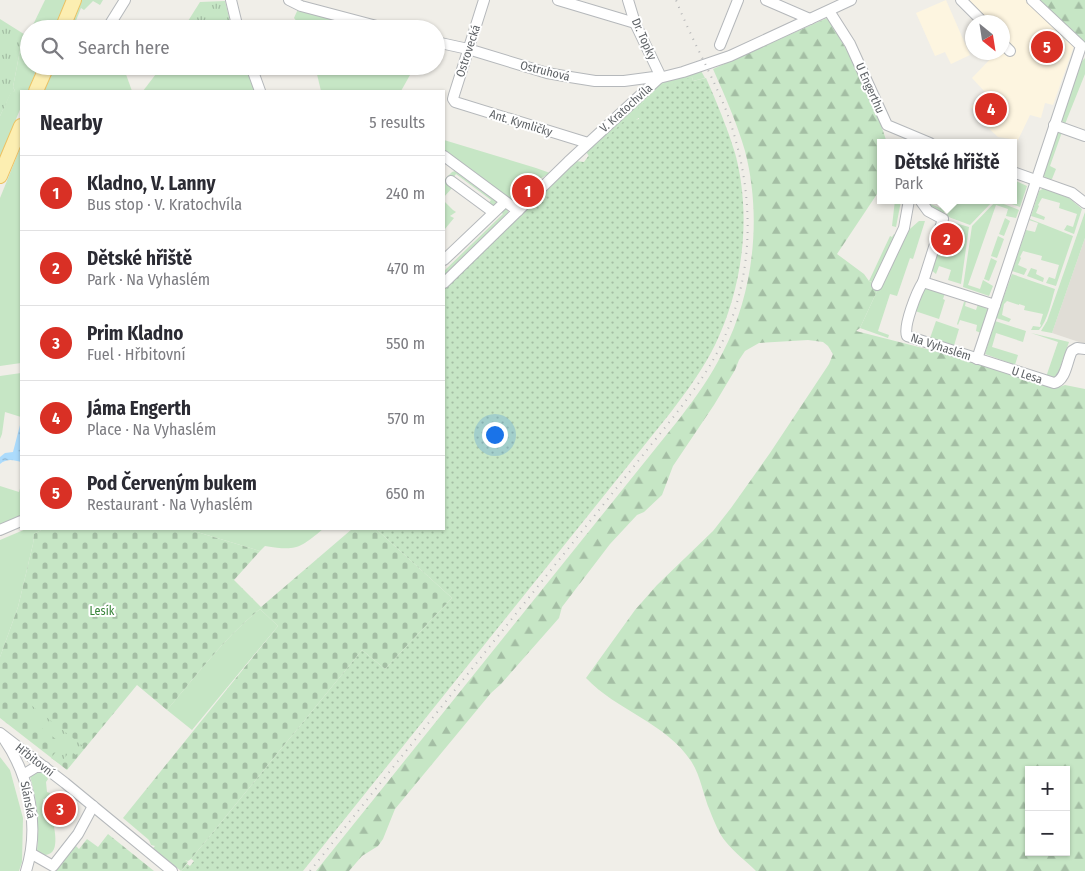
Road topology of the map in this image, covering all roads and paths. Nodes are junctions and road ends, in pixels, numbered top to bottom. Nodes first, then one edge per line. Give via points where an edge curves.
1 (74, 0) edge
2 (126, 0) edge
3 (231, 0) edge
4 (289, 0) edge
5 (484, 0) edge
6 (558, 0) edge
7 (628, 0) edge
8 (738, 0) edge
9 (766, 0) edge
10 (851, 0) edge
11 (961, 0) edge
12 (1032, 0) edge
13 (829, 11) junction
14 (976, 15) edge
15 (810, 19) junction
16 (66, 20) edge
17 (113, 20) edge
18 (236, 20) edge
19 (354, 20) edge
20 (635, 23) junction
21 (445, 44) edge
22 (720, 45) dead end
23 (468, 49) junction
24 (43, 75) edge
25 (254, 75) edge
26 (659, 78) junction
27 (624, 81) junction
28 (36, 90) edge
29 (260, 90) edge
30 (636, 99) junction
31 (455, 102) joint
32 (1054, 125) junction
33 (20, 128) edge
34 (1085, 136) edge
35 (920, 139) edge
36 (588, 143) junction
37 (445, 157) edge
38 (1017, 173) edge
39 (0, 176) edge
40 (1037, 180) junction
41 (451, 181) dead end
42 (505, 202) junction
43 (1085, 203) edge
44 (908, 204) edge
45 (923, 204) edge
46 (493, 212) junction
47 (518, 212) junction
48 (445, 259) edge
49 (445, 281) edge
50 (923, 282) junction
51 (877, 285) dead end
52 (995, 305) junction
53 (1085, 349) edge
54 (977, 358) junction
55 (20, 521) edge
56 (0, 530) edge
57 (0, 734) edge
58 (45, 767) junction
59 (23, 775) junction
60 (93, 806) junction
61 (32, 854) junction
62 (26, 871) edge
63 (172, 871) edge

1 - 16 main road
2 - 17 street
3 - 18 street
4 - 19 street
5 - 23 street, Ostrovecká
6 - 20 street
7 - 20 street, Dr. Topky
8 - 22 street
9 - 15 street
10 - 13 street, V. Kratochvíla
11 - 14 street
12 - 32 street, Na Vyhaslém via 1081,46
13 - 15 street, V. Kratochvíla
13 - 35 street, U Engerthu via 850,44 886,125
15 - 26 street, V. Kratochvíla via 719,60
20 - 26 street, Dr. Topky
21 - 23 street, Ostruhová
23 - 27 street, Ostruhová via 547,73 595,81
23 - 31 street, Ostrovecká via 453,99
24 - 28 main road
25 - 29 street
26 - 27 street, Ostruhová
26 - 30 street, V. Kratochvíla
27 - 30 street via 634,88
30 - 36 street, V. Kratochvíla
31 - 36 street, Ant. Kymličky
32 - 34 street
32 - 40 street, Na Vyhaslém
33 - 39 main road
36 - 47 street, V. Kratochvíla
37 - 42 street
38 - 40 street
40 - 43 street via 1072,193
40 - 52 street, Na Vyhaslém
41 - 46 street
42 - 46 street
42 - 47 street
44 - 51 street via 904,228
45 - 50 street, Na Vyhaslém via 928,211 943,219
46 - 48 street
47 - 49 street, V. Kratochvíla
50 - 52 street
50 - 54 street, Na Vyhaslém via 906,328 907,336
52 - 54 street, Na Vyhaslém
53 - 54 street, U Lesa via 1072,351 1062,379 1056,384
55 - 56 street
57 - 58 street, Hřbitovní
57 - 59 street, Slánská
58 - 59 street via 36,767
58 - 60 street, Hřbitovní
59 - 61 street, Slánská via 32,813
60 - 61 street via 78,834 53,866
60 - 63 street, Hřbitovní
61 - 62 street, Slánská

